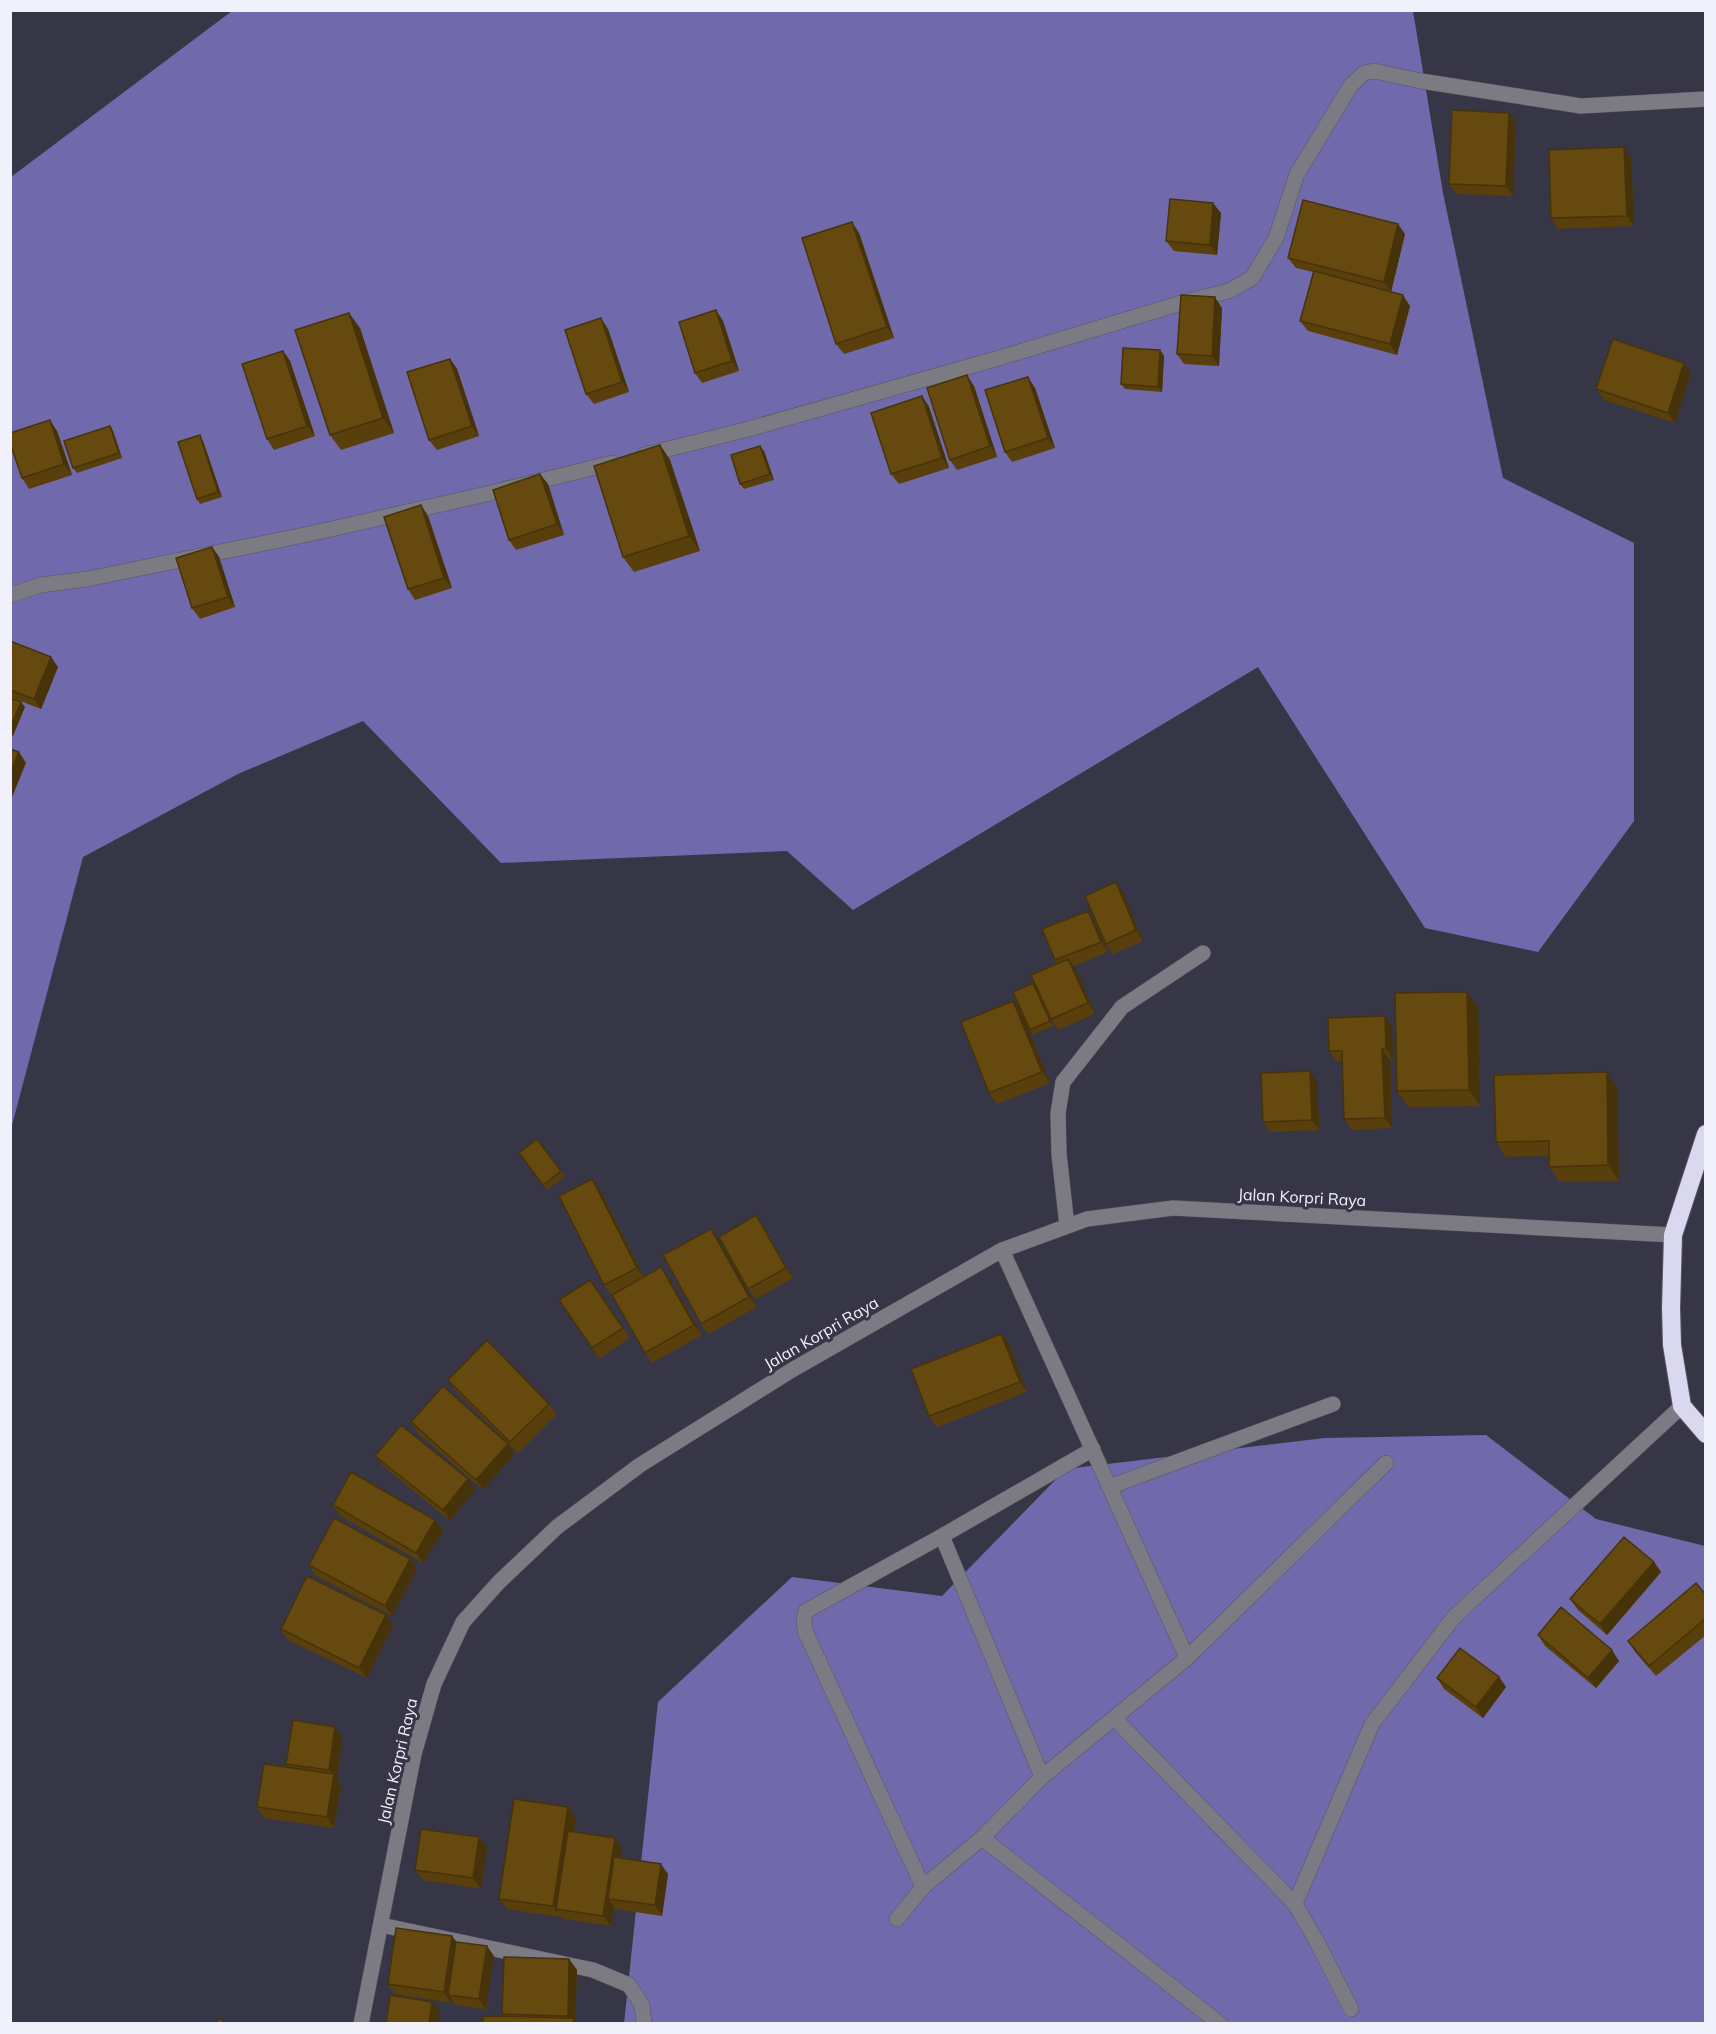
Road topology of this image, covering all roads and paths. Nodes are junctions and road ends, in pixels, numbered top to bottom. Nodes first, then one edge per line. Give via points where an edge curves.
1 (1706, 99) edge
2 (10, 595) edge
3 (1203, 954) dead end
4 (1706, 1134) edge
5 (1067, 1227) junction
6 (1673, 1235) junction
7 (1002, 1250) junction
8 (1333, 1404) dead end
9 (1682, 1406) junction
10 (1706, 1434) edge
11 (1093, 1449) junction
12 (1386, 1463) dead end
13 (1110, 1487) junction
14 (942, 1536) junction
15 (1187, 1658) junction
16 (1114, 1718) junction
17 (1042, 1777) junction
18 (982, 1838) junction
19 (923, 1887) junction
20 (1295, 1904) junction
21 (897, 1919) dead end
22 (381, 1925) junction
23 (1351, 2009) dead end
24 (361, 2024) edge
25 (644, 2024) edge
26 (1220, 2024) edge

1 - 2 street via 1581,106 1374,71 1364,73 1351,85 1297,174 1276,238 1252,278 1229,291 722,436 309,534 41,585
3 - 5 street via 1122,1007 1063,1082 1058,1113 1059,1154
4 - 6 highway
5 - 6 street, Jalan Korpri Raya via 1087,1219 1173,1208
5 - 7 street, Jalan Korpri Raya
6 - 9 highway via 1672,1345
7 - 11 street
7 - 22 street, Jalan Korpri Raya via 792,1370 640,1465 557,1527 499,1582 463,1622 434,1684 414,1754
8 - 13 street
9 - 10 highway
9 - 20 street via 1454,1617 1372,1724
11 - 13 street
11 - 14 street
12 - 15 street
13 - 15 street
14 - 17 street
14 - 19 street via 812,1606 804,1619 809,1641
15 - 16 street
16 - 17 street
16 - 20 street
17 - 18 street
18 - 19 street
18 - 26 street
19 - 21 street
20 - 23 street
22 - 24 street, Jalan Korpri Raya
22 - 25 street via 593,1970 629,1985 642,2005

